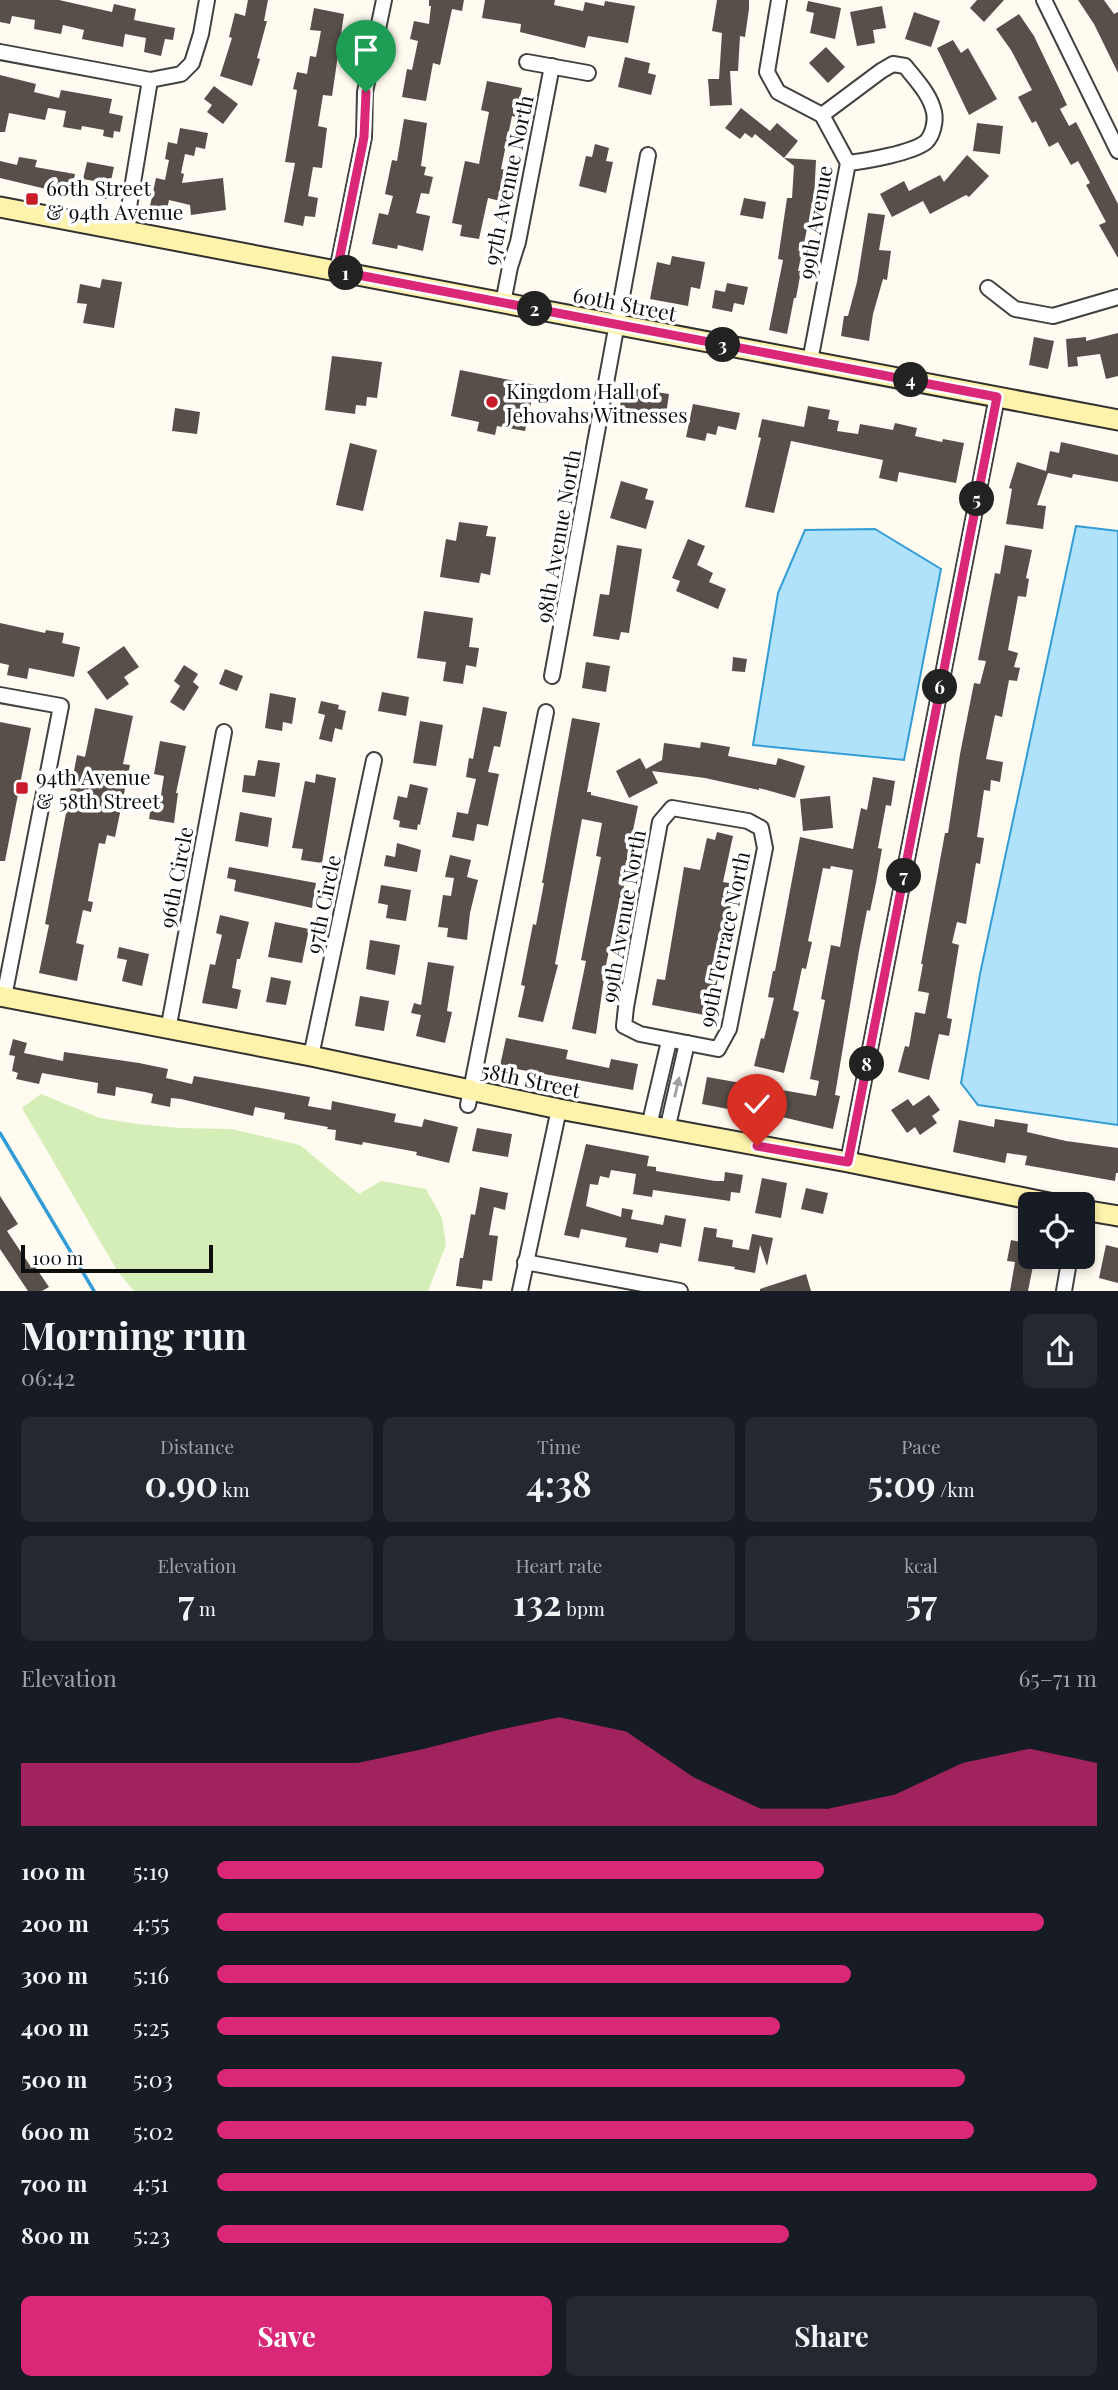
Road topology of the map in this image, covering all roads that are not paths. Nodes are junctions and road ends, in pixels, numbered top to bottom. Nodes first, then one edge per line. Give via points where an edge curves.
1 (207, 0) edge
2 (384, 0) edge
3 (779, 0) edge
4 (1044, 0) edge
5 (0, 52) edge
6 (527, 62) dead end
7 (552, 66) junction
8 (588, 73) dead end
9 (150, 80) junction
10 (822, 116) junction
11 (1118, 151) edge
12 (648, 155) dead end
13 (848, 163) junction
14 (0, 207) edge
15 (125, 231) junction
16 (337, 271) junction
17 (988, 288) dead end
18 (1118, 297) edge
19 (503, 303) junction
20 (617, 324) junction
21 (810, 361) junction
22 (997, 397) junction
23 (1118, 420) edge
24 (552, 676) dead end
25 (0, 695) edge
26 (547, 712) dead end
27 (224, 732) dead end
28 (374, 760) dead end
29 (761, 828) joint
30 (2, 996) edge
31 (168, 1030) junction
32 (669, 1041) junction
33 (687, 1043) junction
34 (311, 1056) junction
35 (470, 1098) junction
36 (559, 1109) junction
37 (658, 1128) junction
38 (848, 1162) junction
39 (1018, 1197) edge
40 (1095, 1212) edge
41 (1118, 1216) edge
42 (525, 1262) junction
43 (1068, 1269) edge
44 (520, 1291) edge
45 (680, 1291) edge
46 (1064, 1291) edge

1 - 9 street via 192,62 181,75
2 - 16 street via 366,92 364,137
3 - 10 street via 767,72 778,92
4 - 11 street
5 - 9 street
6 - 7 street
7 - 8 street
7 - 19 street, 97th Avenue North
9 - 15 street
10 - 13 street, 99th Avenue
10 - 13 street via 893,64 905,66 923,88 935,113 933,132 925,143 880,159
12 - 20 street, 98th Avenue North
13 - 21 street, 99th Avenue
14 - 15 street, 60th Street
15 - 16 street, 60th Street
16 - 19 street, 60th Street
17 - 18 street via 1015,309 1053,316
19 - 20 street, 60th Street
20 - 21 street, 60th Street
20 - 24 street, 98th Avenue North
21 - 22 street, 60th Street
22 - 23 street, 60th Street
22 - 38 street
25 - 30 street via 61,706
26 - 35 street
27 - 31 street, 96th Circle
28 - 34 street, 97th Circle
29 - 32 street, 99th Avenue North via 748,821 672,808 660,822 624,1026
29 - 33 street, 99th Terrace North via 765,848 729,1029 718,1049
30 - 31 street, 58th Street
31 - 34 street, 58th Street
32 - 33 street, 99th Terrace North
32 - 37 street
37 -> 33 street
34 - 35 street, 58th Street
35 - 36 street, 58th Street
36 - 37 street, 58th Street
36 - 42 street
37 - 38 street, 58th Street
38 - 39 street, 58th Street
40 - 41 street
42 - 44 street
42 - 45 street
43 - 46 street

